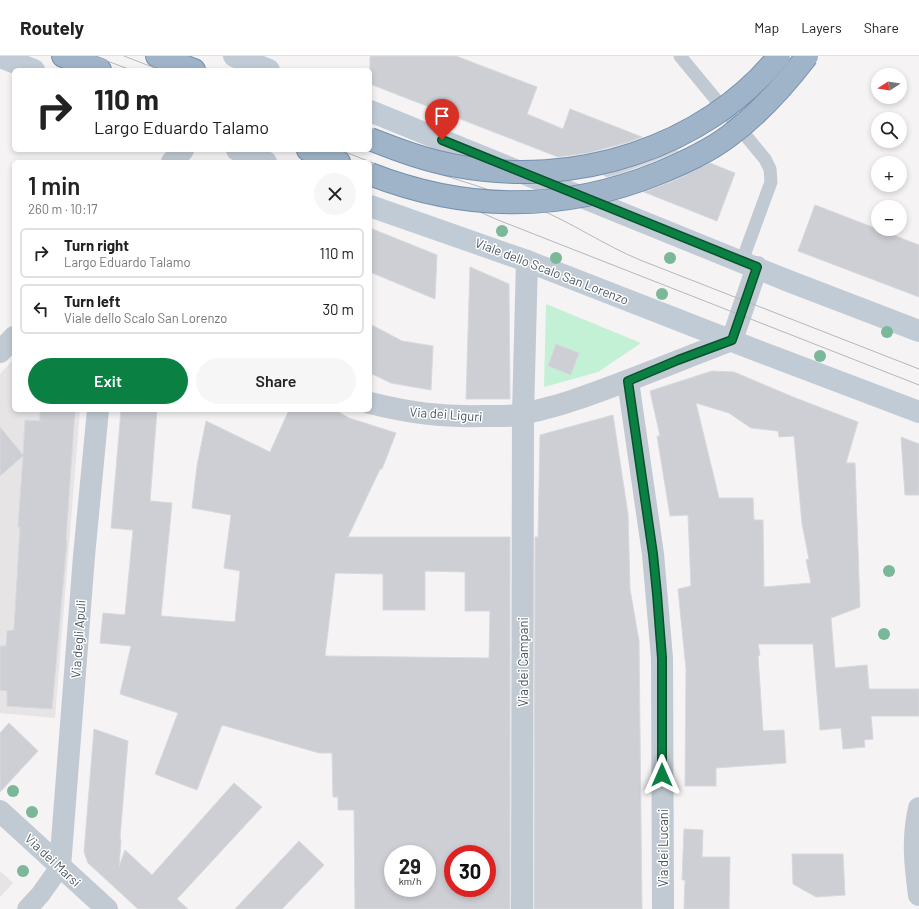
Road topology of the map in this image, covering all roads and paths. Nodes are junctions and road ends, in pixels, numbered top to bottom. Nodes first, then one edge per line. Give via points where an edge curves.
1 (63, 56) edge
2 (157, 56) edge
3 (234, 56) edge
4 (680, 56) edge
5 (779, 56) edge
6 (807, 56) edge
7 (0, 57) edge
8 (29, 68) edge
9 (95, 68) edge
10 (189, 68) edge
11 (264, 68) edge
12 (372, 112) edge
13 (372, 140) edge
14 (181, 152) edge
15 (242, 152) edge
16 (313, 152) edge
17 (174, 160) edge
18 (261, 160) edge
19 (334, 160) edge
20 (372, 175) edge
21 (372, 207) edge
22 (526, 261) junction
23 (749, 264) junction
24 (919, 331) edge
25 (12, 339) edge
26 (732, 340) junction
27 (0, 352) edge
28 (628, 381) junction
29 (372, 404) edge
30 (98, 412) edge
31 (919, 412) edge
32 (523, 414) junction
33 (919, 808) edge
34 (0, 811) edge
35 (60, 867) junction
36 (919, 896) edge
37 (27, 909) edge
38 (106, 909) edge
39 (522, 909) edge
40 (662, 909) edge

1 - 9 highway
2 - 10 highway
3 - 11 main road
4 - 23 lane via 765,159 770,169 771,182
5 - 13 highway, bridge via 737,99 694,128 646,150 581,167 521,172 478,169 429,159
6 - 20 highway, bridge via 766,104 728,137 668,169 614,189 540,202 478,201 419,191
7 - 8 main road
12 - 23 main road
14 - 17 street
15 - 18 main road
16 - 19 highway
21 - 22 main road, Viale dello Scalo San Lorenzo
22 - 26 main road, Viale dello Scalo San Lorenzo
22 - 32 street, Via dei Campani
23 - 24 main road
23 - 26 street
25 - 27 street
26 - 28 street, Via dei Liguri
26 - 31 main road, Viale dello Scalo San Lorenzo
28 - 32 street, Via dei Liguri via 572,401
28 - 40 street, Via dei Lucani via 653,554 662,658
29 - 32 street, Via dei Liguri via 433,416
30 - 35 street, Via degli Apuli
32 - 39 street, Via dei Campani
33 - 36 street via 914,847
34 - 35 street, Via dei Marsi
35 - 37 street via 40,896
35 - 38 street, Via dei Marsi

